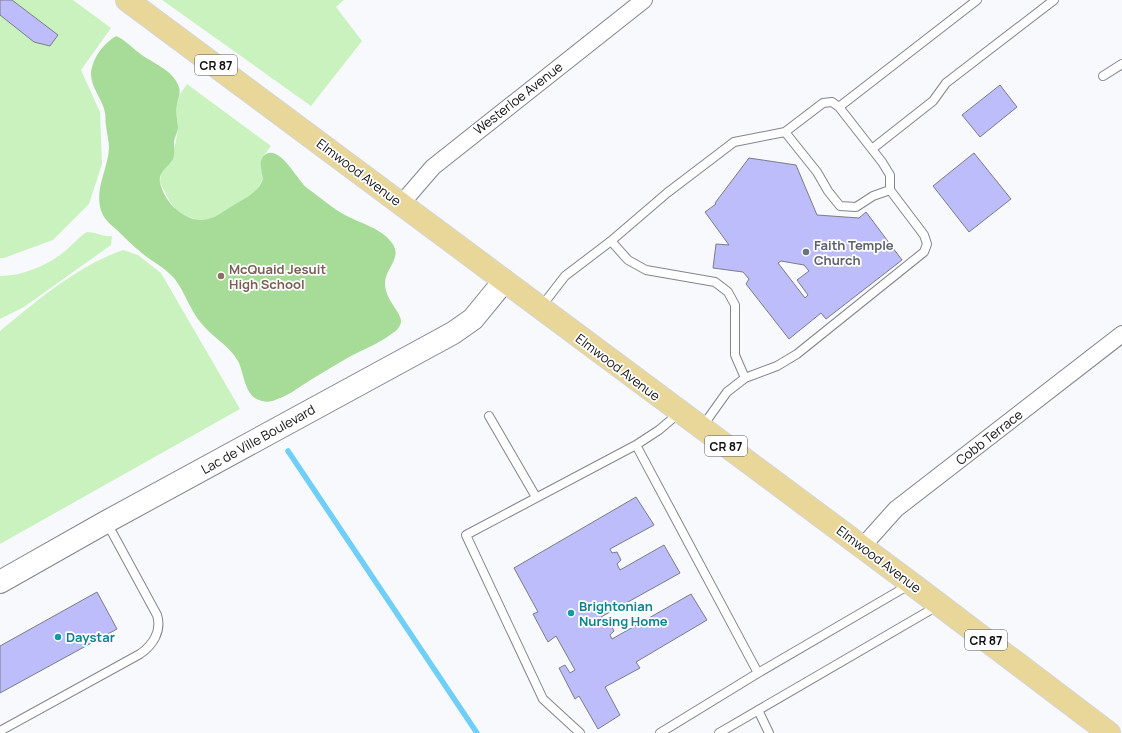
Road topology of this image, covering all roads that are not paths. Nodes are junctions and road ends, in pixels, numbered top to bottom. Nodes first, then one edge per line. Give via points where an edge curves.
1 (127, 0) edge
2 (644, 0) edge
3 (977, 0) edge
4 (1054, 0) edge
5 (1122, 64) edge
6 (1103, 76) dead end
7 (839, 107) junction
8 (785, 132) junction
9 (872, 148) junction
10 (890, 190) junction
11 (400, 204) junction
12 (611, 241) junction
13 (504, 281) junction
14 (540, 308) junction
15 (1122, 334) edge
16 (745, 378) junction
17 (680, 412) junction
18 (489, 416) dead end
19 (701, 428) junction
20 (636, 445) junction
21 (536, 497) junction
22 (106, 522) junction
23 (862, 547) junction
24 (0, 582) edge
25 (912, 584) junction
26 (939, 605) junction
27 (758, 673) junction
28 (758, 710) junction
29 (0, 731) edge
30 (580, 733) edge
31 (660, 733) edge
32 (719, 733) edge
33 (769, 733) edge
34 (1110, 733) edge

1 - 11 main road, Elmwood Avenue / CR 87
2 - 11 street, Westerloe Avenue via 461,143 424,176
3 - 7 lane
4 - 9 lane via 946,83 933,101
5 - 6 lane
7 - 8 lane via 832,102 823,103
7 - 9 lane
8 - 10 lane via 840,206 856,207 873,196
8 - 12 lane via 734,142 667,193
9 - 10 lane via 890,175
10 - 16 lane via 924,235 927,244 924,252 797,354 777,366
11 - 13 main road, Elmwood Avenue / CR 87
12 - 14 lane via 565,276
12 - 16 lane via 628,260 646,270 715,282 728,292 735,305 735,355
13 - 14 main road, Elmwood Avenue / CR 87
13 - 22 street, Lac de Ville Boulevard via 478,315 453,333
14 - 17 main road, Elmwood Avenue / CR 87
15 - 23 street, Cobb Terrace via 896,509
16 - 19 lane via 727,392
17 - 19 main road, Elmwood Avenue / CR 87
17 - 20 lane
18 - 21 lane
19 - 23 main road, Elmwood Avenue / CR 87
20 - 21 lane
20 - 27 lane
21 - 30 lane via 466,535 543,698
22 - 24 street, Lac de Ville Boulevard
22 - 29 lane via 157,615 157,634 150,646 140,654
23 - 25 main road, Elmwood Avenue / CR 87
25 - 26 main road, Elmwood Avenue / CR 87
25 - 27 lane
26 - 28 lane
26 - 34 main road, Elmwood Avenue / CR 87
27 - 31 lane
28 - 32 lane
28 - 33 lane

